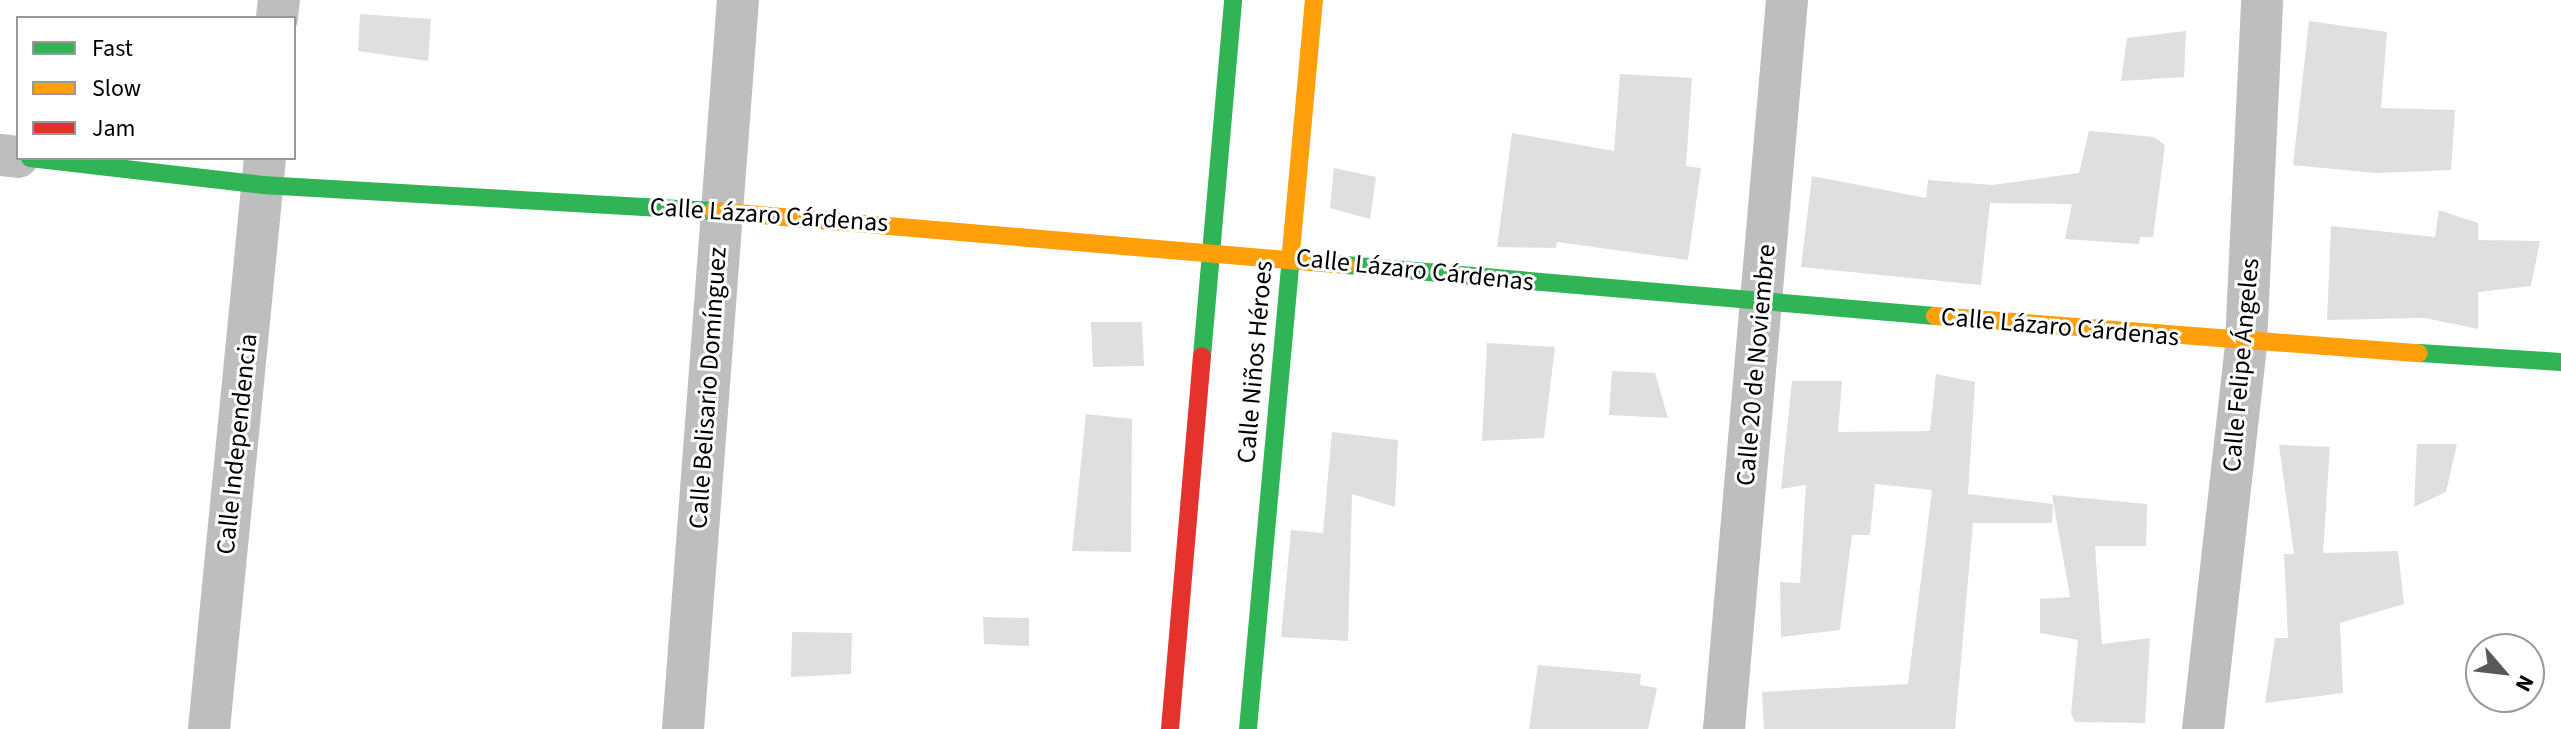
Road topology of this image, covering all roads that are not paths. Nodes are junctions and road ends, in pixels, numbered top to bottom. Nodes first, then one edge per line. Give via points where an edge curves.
1 (738, 0) edge
2 (1233, 0) edge
3 (1314, 0) edge
4 (1787, 0) edge
5 (2262, 0) edge
6 (63, 160) edge
7 (264, 172) edge
8 (721, 211) junction
9 (1208, 248) junction
10 (1290, 257) junction
11 (1762, 303) junction
12 (2246, 343) junction
13 (2561, 362) edge
14 (209, 729) edge
15 (683, 729) edge
16 (1170, 729) edge
17 (1248, 729) edge
18 (1724, 729) edge
19 (2203, 729) edge

1 - 8 street, Calle Belisario Domínguez
2 - 9 street
3 - 10 street, Calle Niños Héroes
4 - 11 street, Calle 20 de Noviembre
5 - 12 street, Calle Felipe Ángeles
6 - 7 street, Calle Lázaro Cárdenas
7 - 8 street, Calle Lázaro Cárdenas
7 - 14 street, Calle Independencia
8 - 9 street, Calle Lázaro Cárdenas
8 - 15 street, Calle Belisario Domínguez
9 - 10 street, Calle Lázaro Cárdenas
9 - 16 street
10 - 11 street, Calle Lázaro Cárdenas
10 - 17 street, Calle Niños Héroes
11 - 12 street, Calle Lázaro Cárdenas
11 - 18 street, Calle 20 de Noviembre
12 - 13 street, Calle Lázaro Cárdenas
12 - 19 street, Calle Felipe Ángeles

